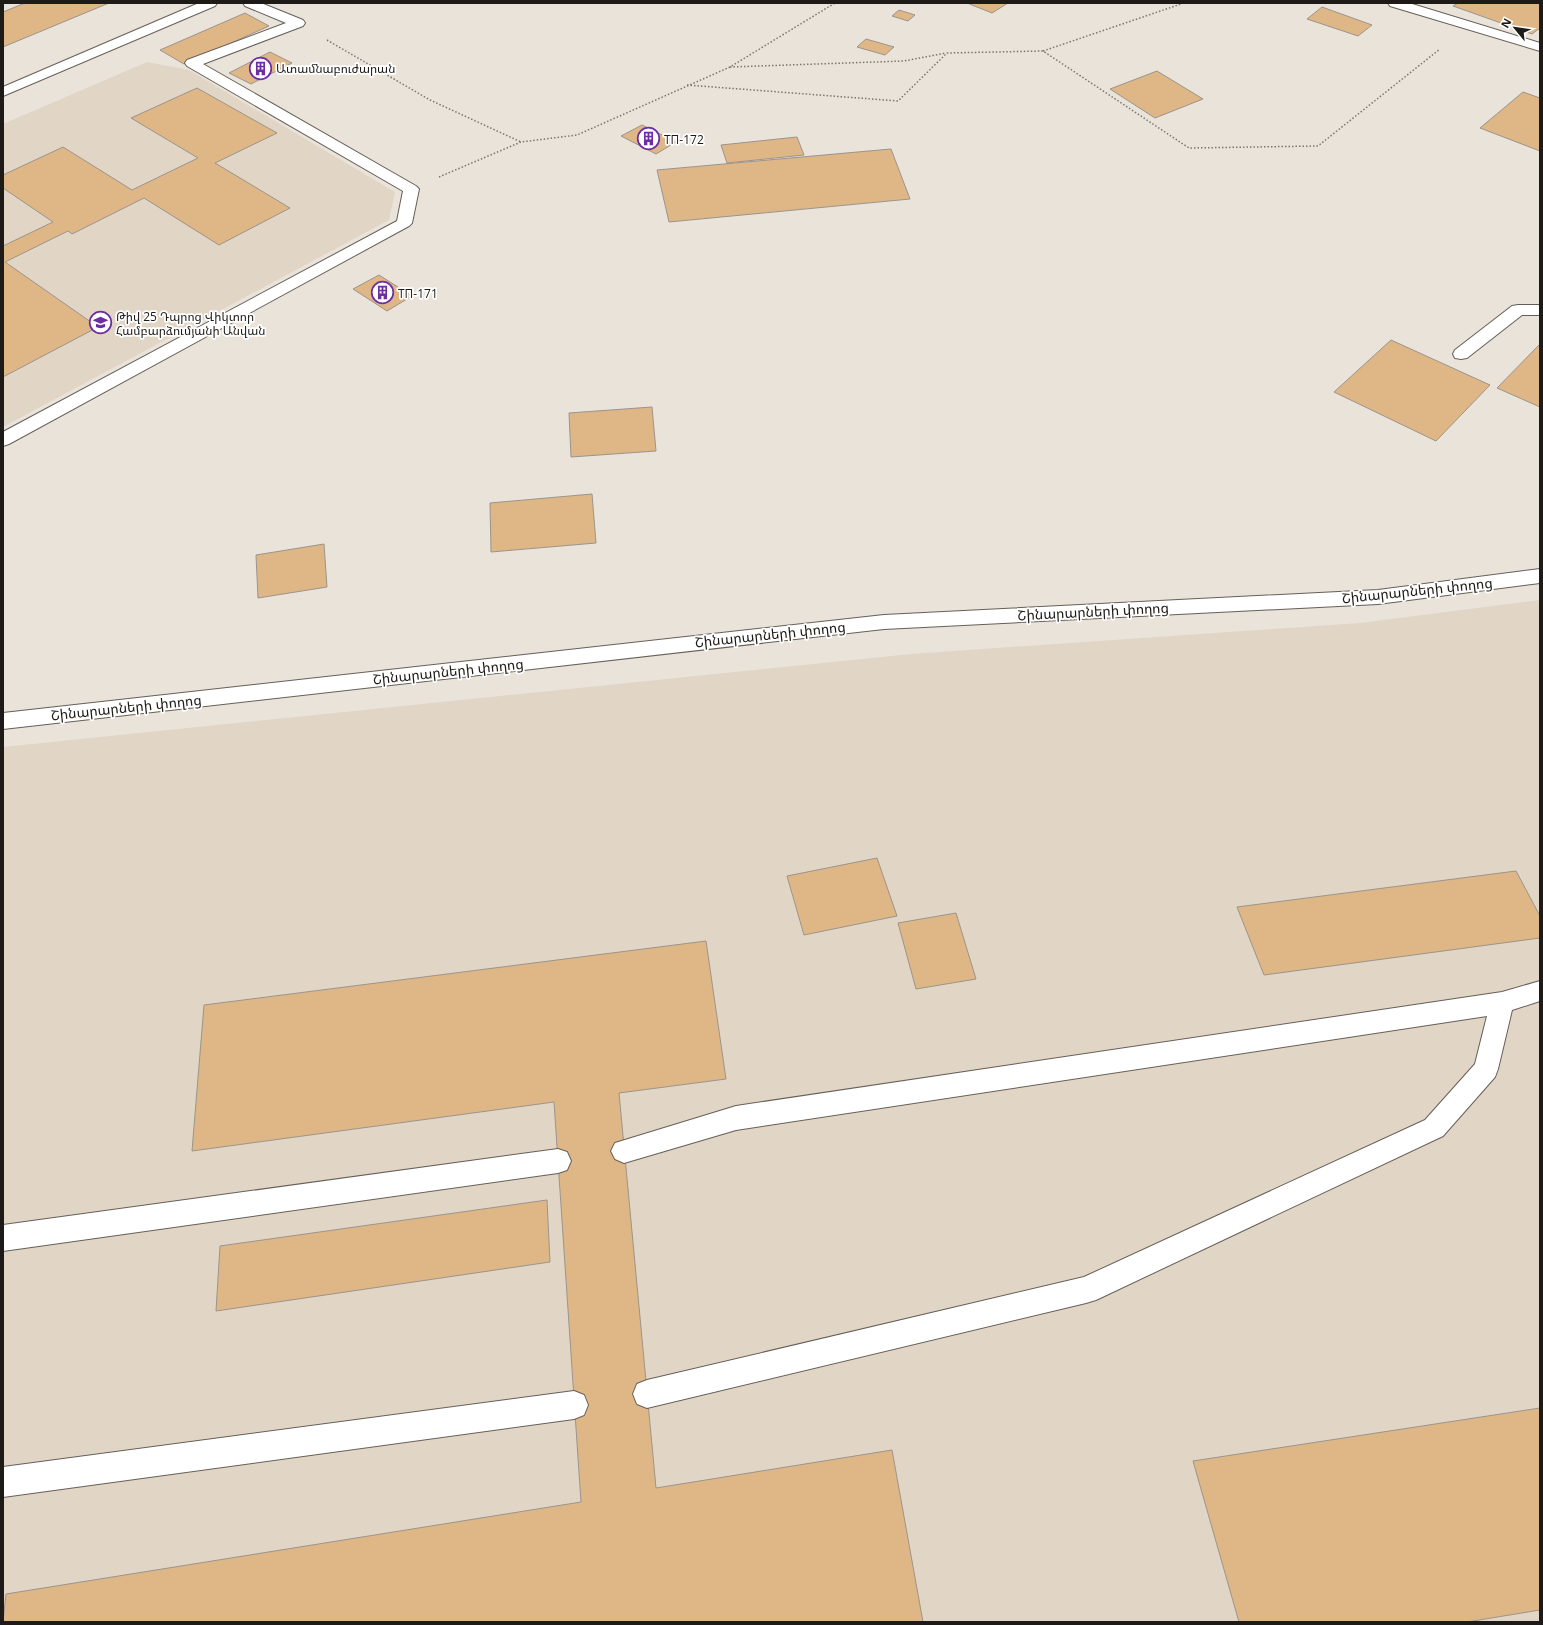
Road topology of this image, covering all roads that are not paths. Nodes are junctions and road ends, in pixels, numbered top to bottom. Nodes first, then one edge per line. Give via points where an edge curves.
1 (210, 3) edge
2 (250, 3) edge
3 (1398, 3) edge
4 (1539, 46) edge
5 (3, 92) edge
6 (1540, 310) edge
7 (1461, 354) dead end
8 (3, 440) edge
9 (1540, 576) edge
10 (3, 721) edge
11 (1540, 991) edge
12 (1502, 1003) junction
13 (624, 1151) dead end
14 (558, 1161) dead end
15 (3, 1238) edge
16 (647, 1394) dead end
17 (574, 1405) dead end
18 (3, 1482) edge

1 - 5 street
2 - 8 street via 298,23 192,63 411,189 404,223
3 - 4 street
6 - 7 street via 1518,310
9 - 10 street, Շինարարների փողոց via 1378,597 884,622
11 - 12 street
12 - 13 street via 736,1118
12 - 16 street via 1486,1070 1434,1128 1086,1290
14 - 15 street
17 - 18 street

